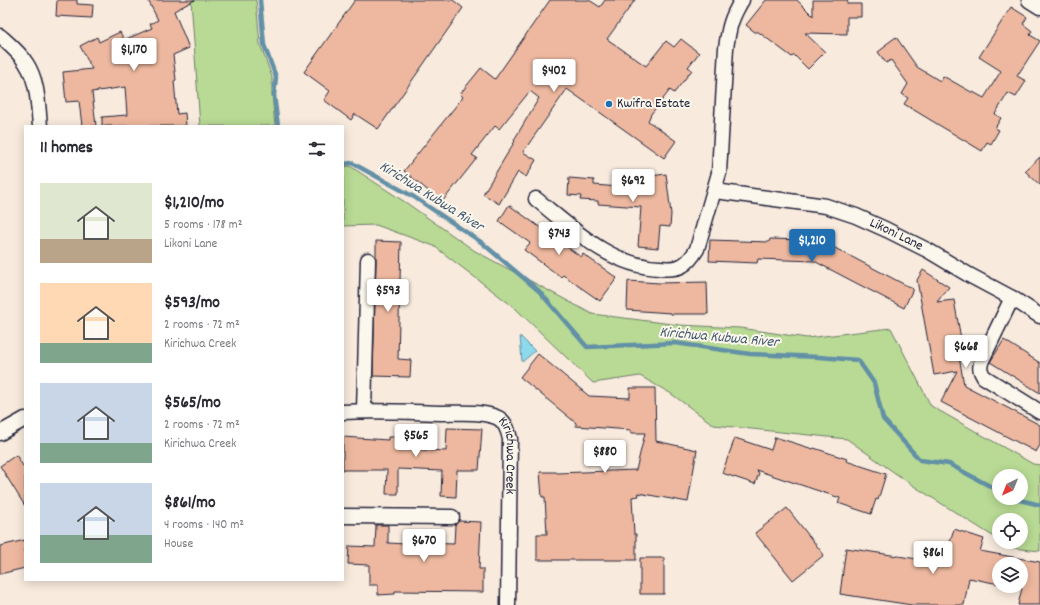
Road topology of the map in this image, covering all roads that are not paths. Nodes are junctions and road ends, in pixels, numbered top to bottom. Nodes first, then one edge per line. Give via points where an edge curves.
1 (742, 0) edge
2 (1030, 0) edge
3 (1040, 7) edge
4 (0, 36) edge
5 (40, 125) edge
6 (715, 191) junction
7 (536, 199) dead end
8 (368, 260) dead end
9 (1012, 298) junction
10 (1040, 316) edge
11 (364, 411) junction
12 (344, 412) edge
13 (1040, 412) edge
14 (24, 420) edge
15 (0, 432) edge
16 (344, 516) edge
17 (452, 517) dead end
18 (508, 605) edge

1 - 6 street via 732,16 727,40 719,173
2 - 3 street
4 - 5 street via 26,62 38,99
6 - 7 street via 697,249 683,265 670,269 653,268 622,260 591,243
6 - 9 street, Likoni Lane via 826,206 856,216 928,251
8 - 11 street
9 - 10 street, Likoni Lane
9 - 13 street via 982,360 980,371 984,377
11 - 12 street, Kirichwa Creek
11 - 18 street, Kirichwa Creek via 477,414 497,417 503,422 510,439
14 - 15 street
16 - 17 street

